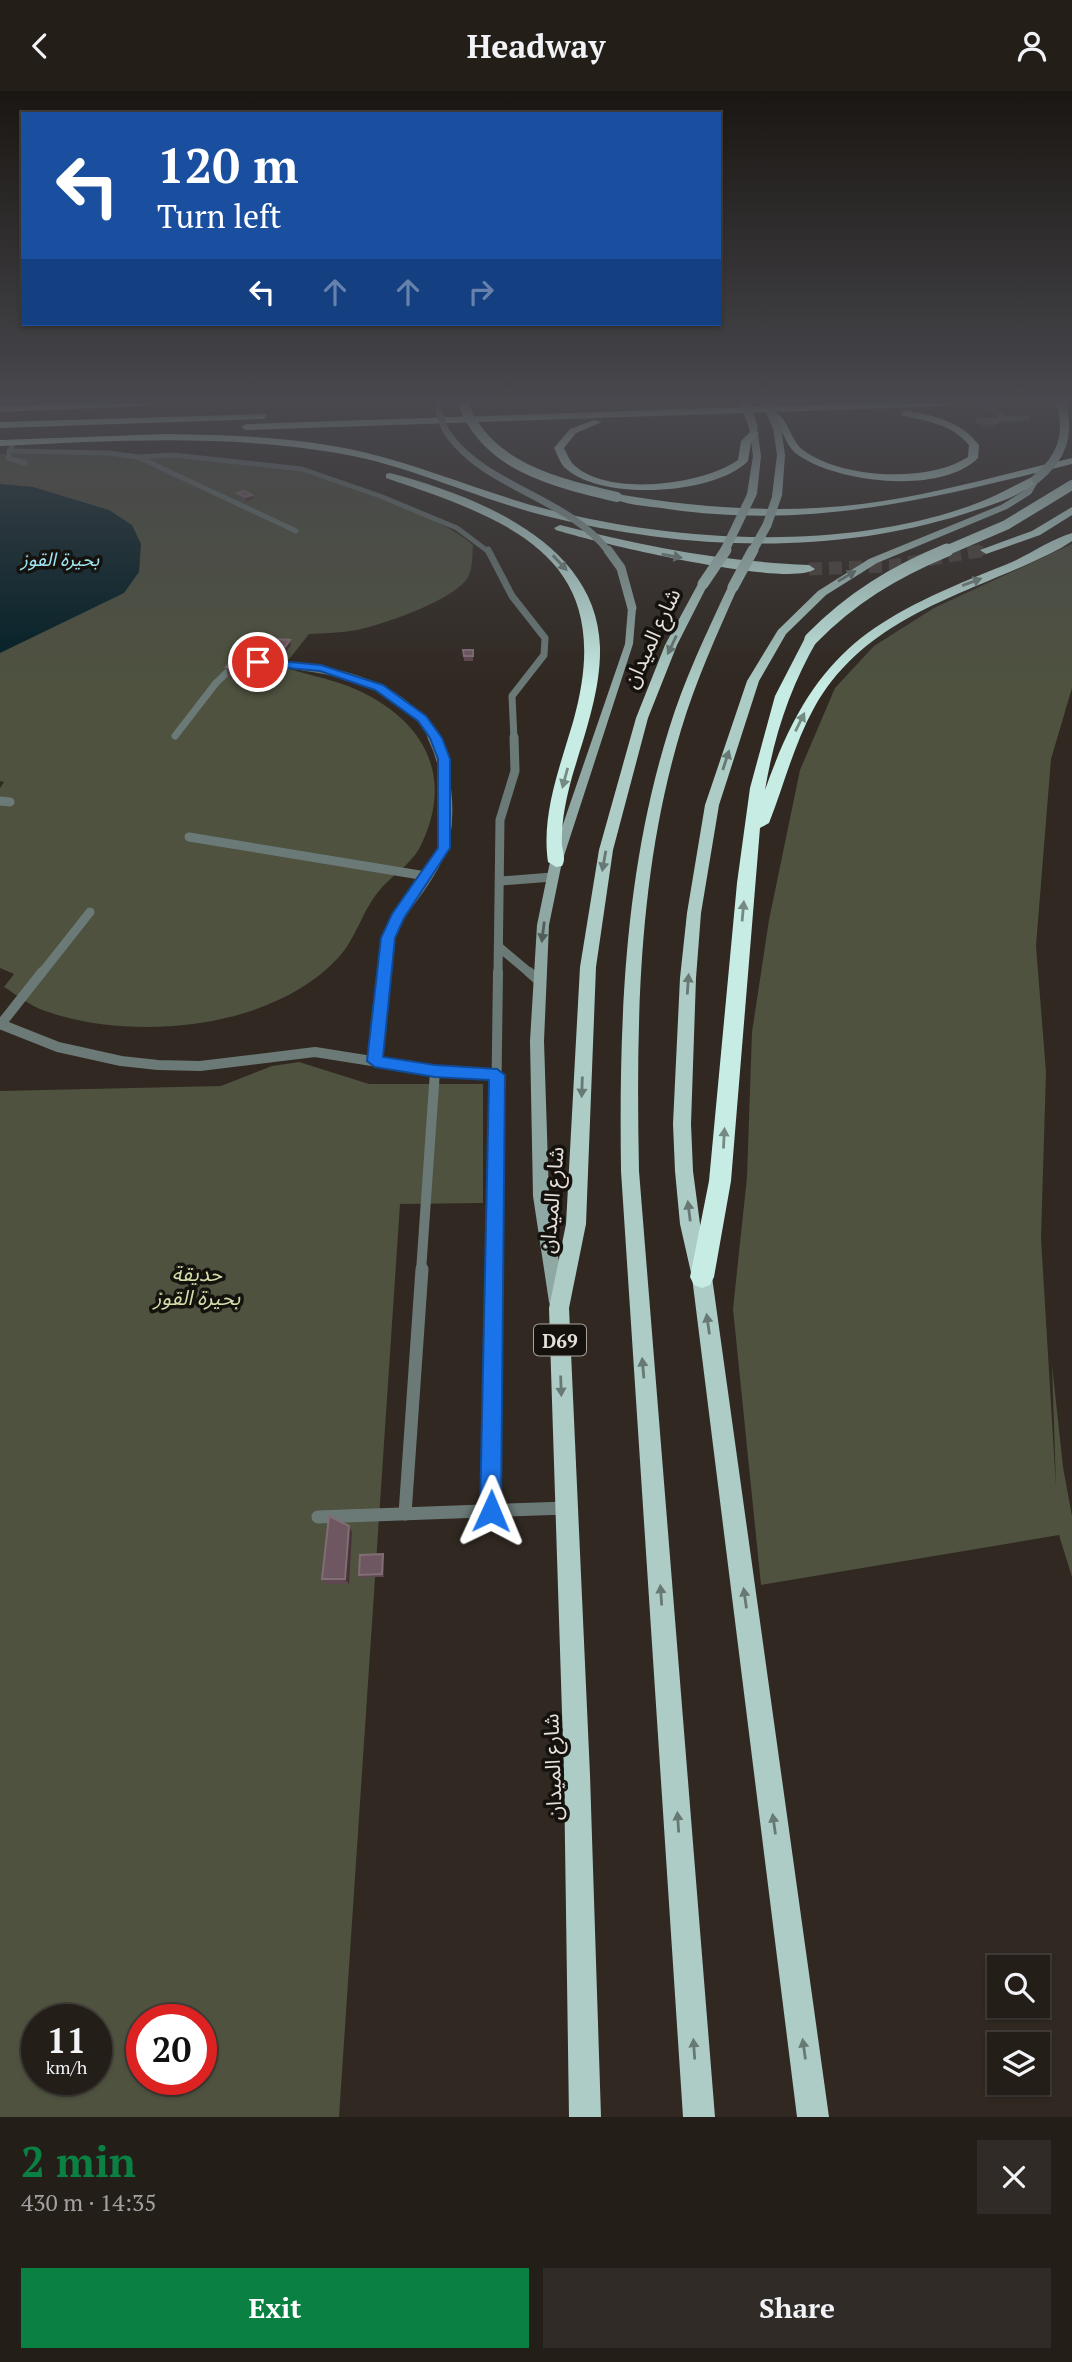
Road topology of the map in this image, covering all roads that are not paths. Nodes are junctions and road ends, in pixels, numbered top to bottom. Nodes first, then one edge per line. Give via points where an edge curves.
1 (225, 498) edge
2 (382, 498) edge
3 (447, 498) edge
4 (482, 498) edge
5 (502, 498) edge
6 (542, 498) edge
7 (621, 498) edge
8 (751, 498) edge
9 (776, 498) edge
10 (915, 498) edge
11 (1002, 498) edge
12 (1019, 498) edge
13 (1052, 498) edge
14 (1072, 510) edge
15 (296, 531) dead end
16 (1072, 536) edge
17 (986, 550) tunnel mouth
18 (809, 569) tunnel mouth
19 (255, 645) dead end
20 (237, 660) junction
21 (174, 736) dead end
22 (189, 837) dead end
23 (749, 854) junction
24 (556, 862) junction
25 (426, 876) junction
26 (552, 877) junction
27 (501, 881) junction
28 (90, 912) dead end
29 (499, 947) junction
30 (538, 980) junction
31 (0, 1024) edge
32 (375, 1061) junction
33 (435, 1071) junction
34 (497, 1075) junction
35 (702, 1277) junction
36 (559, 1308) junction
37 (566, 1508) junction
38 (491, 1511) junction
39 (405, 1514) junction
40 (318, 1517) dead end
41 (585, 2117) edge
42 (699, 2117) edge
43 (813, 2117) edge

1 - 15 lane
2 - 27 lane via 438,519 486,547 512,596 545,638 544,655 512,696 515,771 500,820
3 -> 24 highway via 505,522 545,548 572,577 584,599 593,644 583,710 554,821
4 -> 18 highway via 554,527 615,544 709,562
5 - 11 highway via 546,512 643,532 752,539 881,530 960,513
6 - 24 main road, bridge via 576,517 608,545 628,581 632,608 629,644
7 - 10 highway, bridge via 731,512 824,511
8 -> 36 main road, شارع الميدان / D69, bridge via 737,531 671,645 642,718 606,850 588,967 576,1224
42 -> 9 main road, bridge via 630,1171 629,1026 637,897 660,775 690,680
35 -> 12 main road via 690,1224 682,1124 688,978 712,805 753,681 782,632 838,581
13 - 23 highway, bridge via 1016,520 883,577 848,600 811,639 784,692 769,737
14 - 17 highway via 1035,533
23 -> 16 highway via 795,730 814,695 839,665 868,638 919,605 1027,561
19 - 20 lane
20 - 21 lane
20 - 25 lane via 321,668 352,676 391,694 422,718 440,748 445,782 444,848
22 - 25 lane
35 -> 23 highway via 714,1236 722,1177
24 - 26 main road
25 - 32 lane via 388,938
26 - 27 lane
26 -> 30 main road
27 - 29 lane
28 - 31 lane
29 - 30 lane
29 - 34 lane
30 - 36 main road via 541,1196
31 - 32 lane via 58,1047 158,1065 200,1066 315,1052
32 - 33 lane
33 - 34 lane
33 - 39 lane
34 - 38 lane
43 -> 35 main road
36 -> 37 main road, شارع الميدان / D69
37 - 38 lane
37 - 41 main road, شارع الميدان / D69
38 - 39 lane
39 - 40 lane

